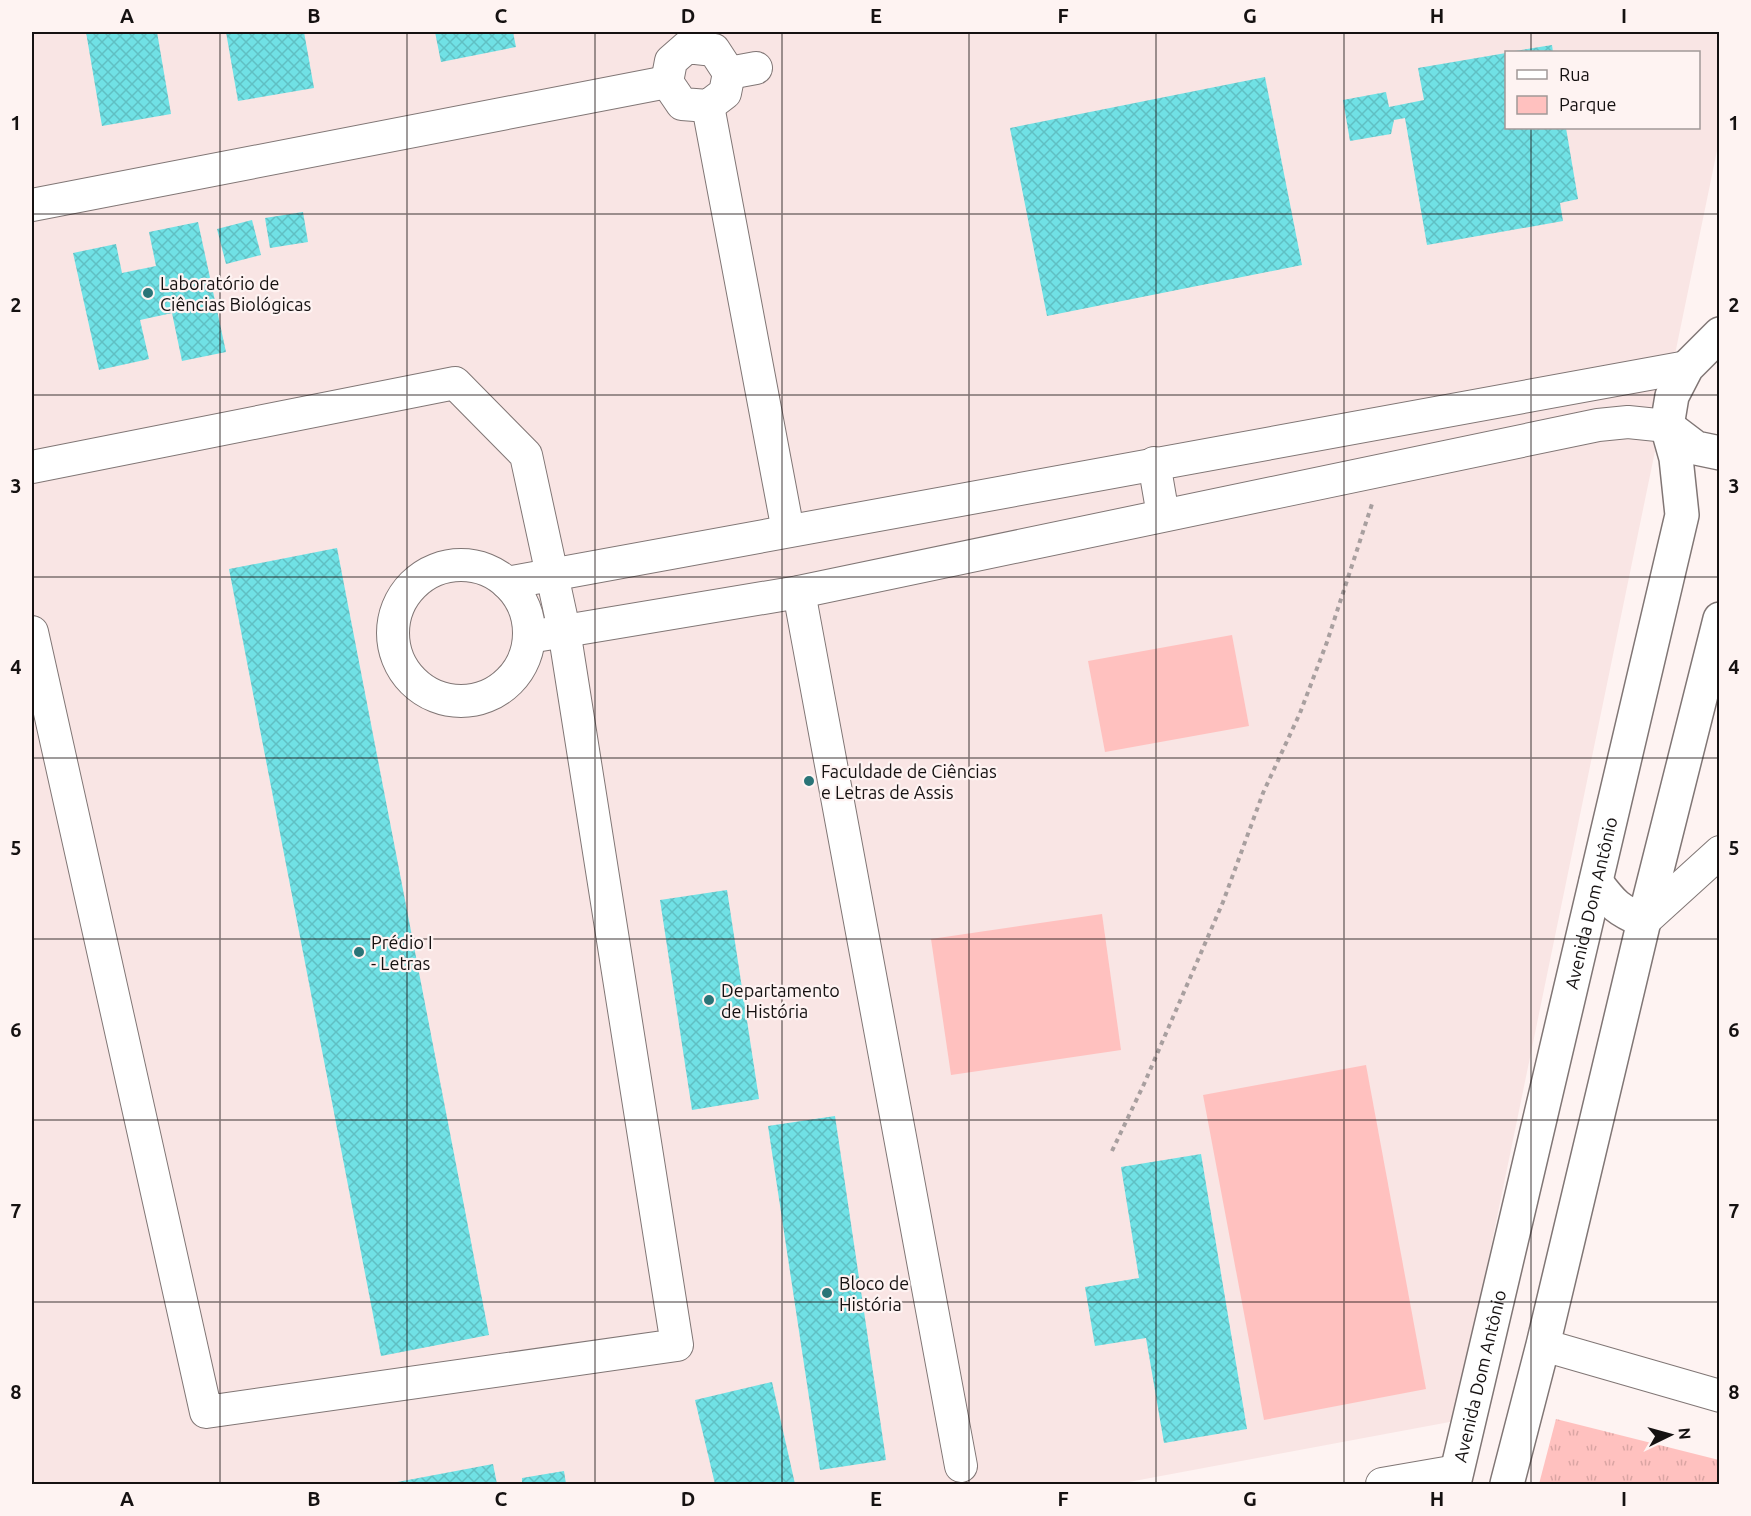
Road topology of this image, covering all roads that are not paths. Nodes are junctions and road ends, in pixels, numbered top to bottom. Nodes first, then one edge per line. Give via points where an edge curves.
1 (686, 39) edge
2 (667, 82) junction
3 (708, 106) junction
4 (32, 204) edge
5 (1719, 334) edge
6 (1688, 367) junction
7 (1719, 369) edge
8 (1667, 426) junction
9 (1719, 453) edge
10 (1154, 464) junction
11 (32, 467) edge
12 (1164, 515) junction
13 (788, 531) junction
14 (553, 575) junction
15 (507, 582) junction
16 (799, 592) junction
17 (1719, 619) edge
18 (564, 630) junction
19 (32, 632) edge
20 (530, 637) junction
21 (1666, 832) junction
22 (1719, 853) edge
23 (1596, 882) junction
24 (1644, 921) junction
25 (1544, 1345) junction
26 (1719, 1396) edge
27 (961, 1466) dead end
28 (1456, 1478) edge
29 (1382, 1485) edge
30 (1507, 1485) edge

1 - 2 street via 671,62
1 - 3 street via 714,50 742,71 725,93
2 - 3 street via 682,104
2 - 4 street
3 - 13 street
5 - 6 main road, Avenida Dom Antônio
6 - 7 main road
6 - 8 main road, Avenida Dom Antônio via 1672,396
6 - 10 street
8 - 9 main road via 1696,448
8 - 12 street via 1628,422 1598,425
8 - 23 main road, Avenida Dom Antônio via 1676,458 1682,515
10 - 12 street
10 - 13 street
11 - 14 street via 455,383 526,455
12 - 16 street
13 - 14 street
14 - 15 street
14 - 18 street
15 - 20 street via 528,617
15 - 20 street via 471,565 450,565 414,583 394,618 393,639 398,659 423,690 442,699 462,702 500,689 515,675
16 - 18 street
16 - 27 street
17 - 21 main road
18 - 19 street via 677,1345 206,1412
18 - 20 street
21 - 22 street via 1669,851 1684,865 1697,865
21 - 24 main road
22 - 24 street
23 - 24 main road via 1613,905
23 - 28 main road, Avenida Dom Antônio
24 - 25 main road
25 - 26 street
25 - 30 main road
28 - 29 street

